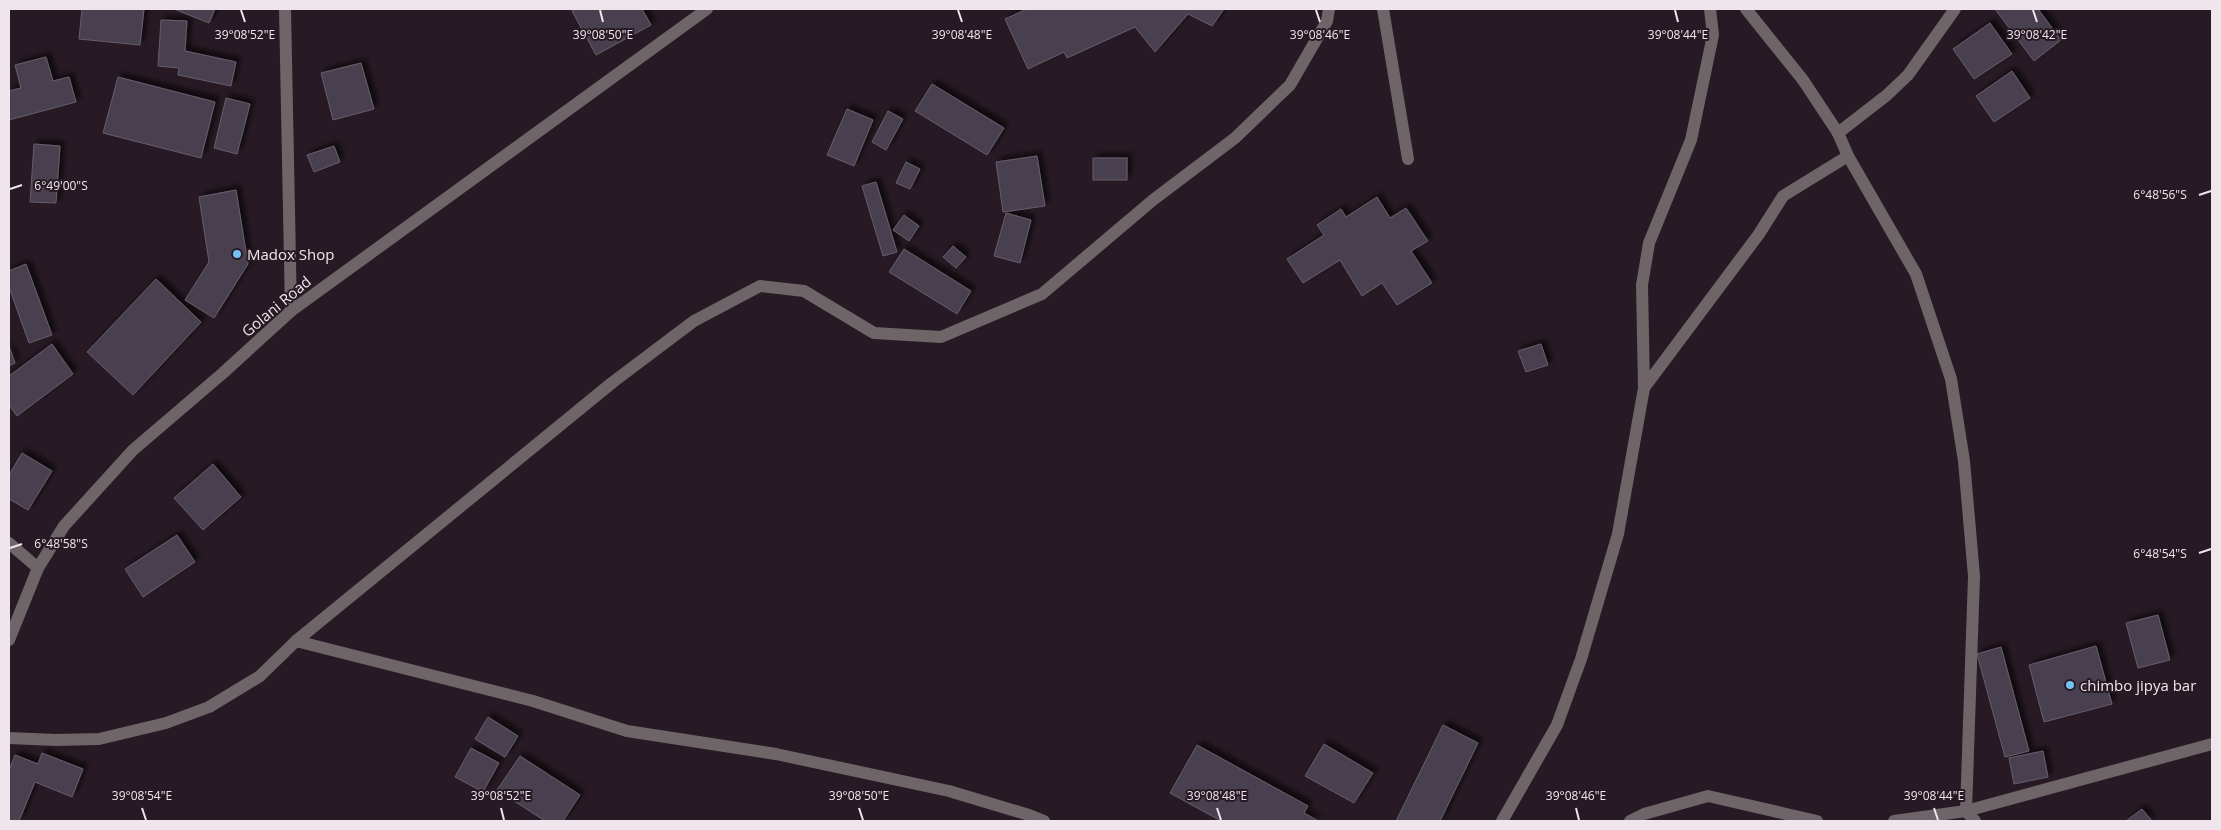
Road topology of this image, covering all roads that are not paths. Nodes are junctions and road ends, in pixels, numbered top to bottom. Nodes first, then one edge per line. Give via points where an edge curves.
1 (285, 9) edge
2 (707, 9) edge
3 (1329, 9) edge
4 (1384, 9) edge
5 (1710, 9) edge
6 (1746, 9) edge
7 (1955, 9) edge
8 (1838, 132) junction
9 (1848, 156) junction
10 (1408, 159) dead end
11 (291, 311) junction
12 (1644, 388) junction
13 (9, 544) edge
14 (38, 568) junction
15 (9, 640) edge
16 (296, 641) junction
17 (9, 738) edge
18 (2212, 744) edge
19 (1966, 811) junction
20 (1044, 821) edge
21 (1502, 821) edge
22 (1630, 821) edge
23 (1817, 821) edge
24 (1894, 821) edge
25 (1975, 821) edge

1 - 11 street
2 - 11 street, Golani Road
3 - 16 street via 1327,21 1290,85 1234,138 1153,200 1042,294 942,337 874,333 804,291 760,286 694,322 614,382
4 - 10 street
5 - 12 street via 1713,35 1691,140 1649,243 1642,285
6 - 8 street via 1803,80
7 - 8 street via 1908,75
8 - 9 street
9 - 12 street via 1782,196 1759,234
9 - 19 street via 1916,274 1951,378 1964,461 1974,576
11 - 14 street, Golani Road via 133,450 64,526
12 - 21 street via 1618,534 1581,659 1557,725
13 - 14 street
14 - 15 street, Golani Road
16 - 17 street via 260,676 209,707 166,723 99,739
16 - 20 street via 533,701 627,731 776,754 949,791
18 - 19 street
19 - 24 street
19 - 25 street
22 - 23 street via 1708,796

